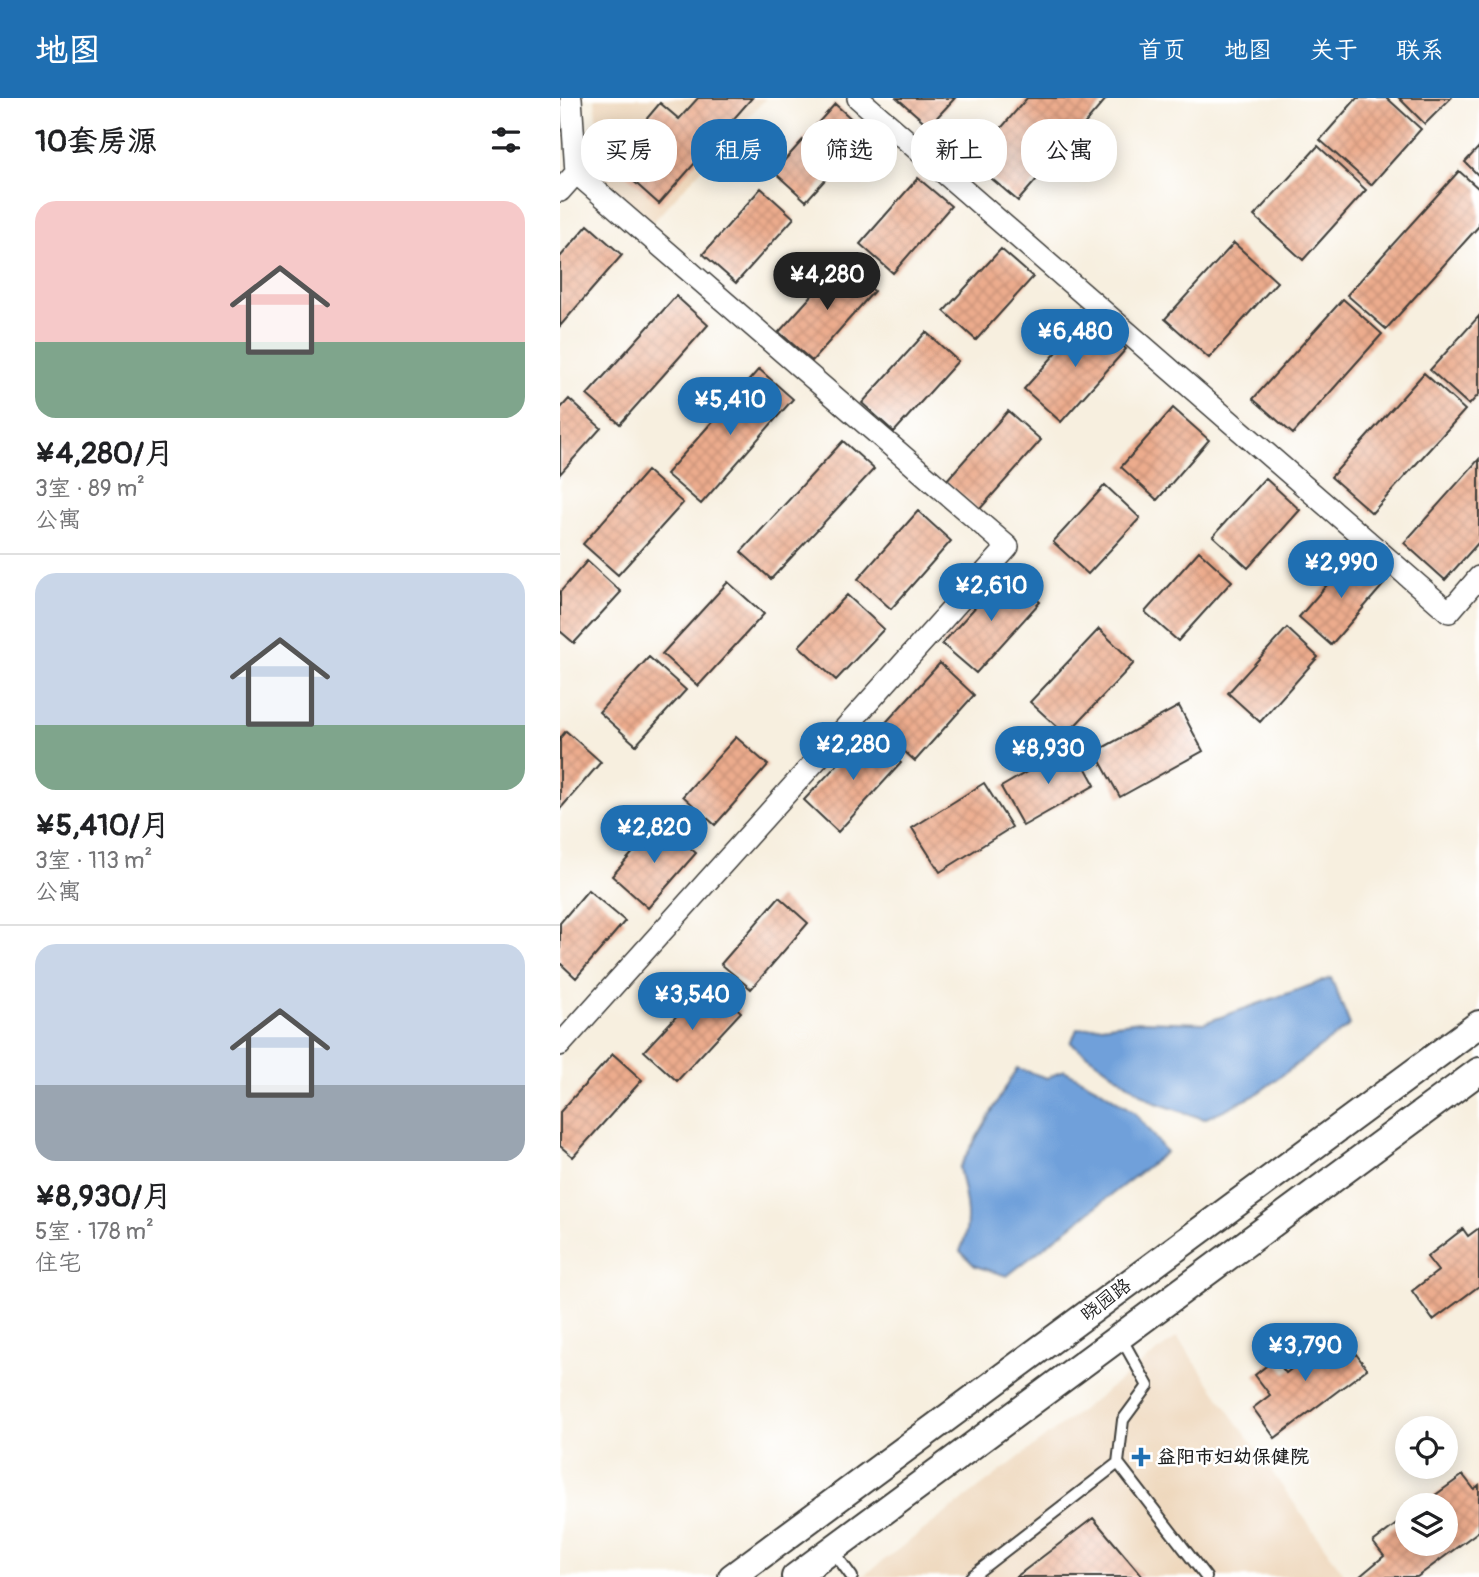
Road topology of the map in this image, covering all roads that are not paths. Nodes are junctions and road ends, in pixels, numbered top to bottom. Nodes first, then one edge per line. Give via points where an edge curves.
1 (571, 98) edge
2 (858, 98) edge
3 (576, 173) junction
4 (560, 191) edge
5 (1479, 577) edge
6 (1479, 1024) edge
7 (560, 1045) edge
8 (1479, 1070) edge
9 (1120, 1336) junction
10 (1118, 1463) junction
11 (832, 1549) junction
12 (732, 1577) edge
13 (795, 1577) edge
14 (852, 1577) edge
15 (971, 1577) edge
16 (1206, 1577) edge

1 - 3 street
2 - 5 street via 1449,612
3 - 4 street
3 - 7 street via 1008,547
6 - 12 street, 晓园路
8 - 9 street, 晓园路
9 - 10 lane via 1148,1386 1123,1420
9 - 11 street, 晓园路
10 - 15 lane
10 - 16 lane
11 - 13 street, 晓园路
11 - 14 lane

